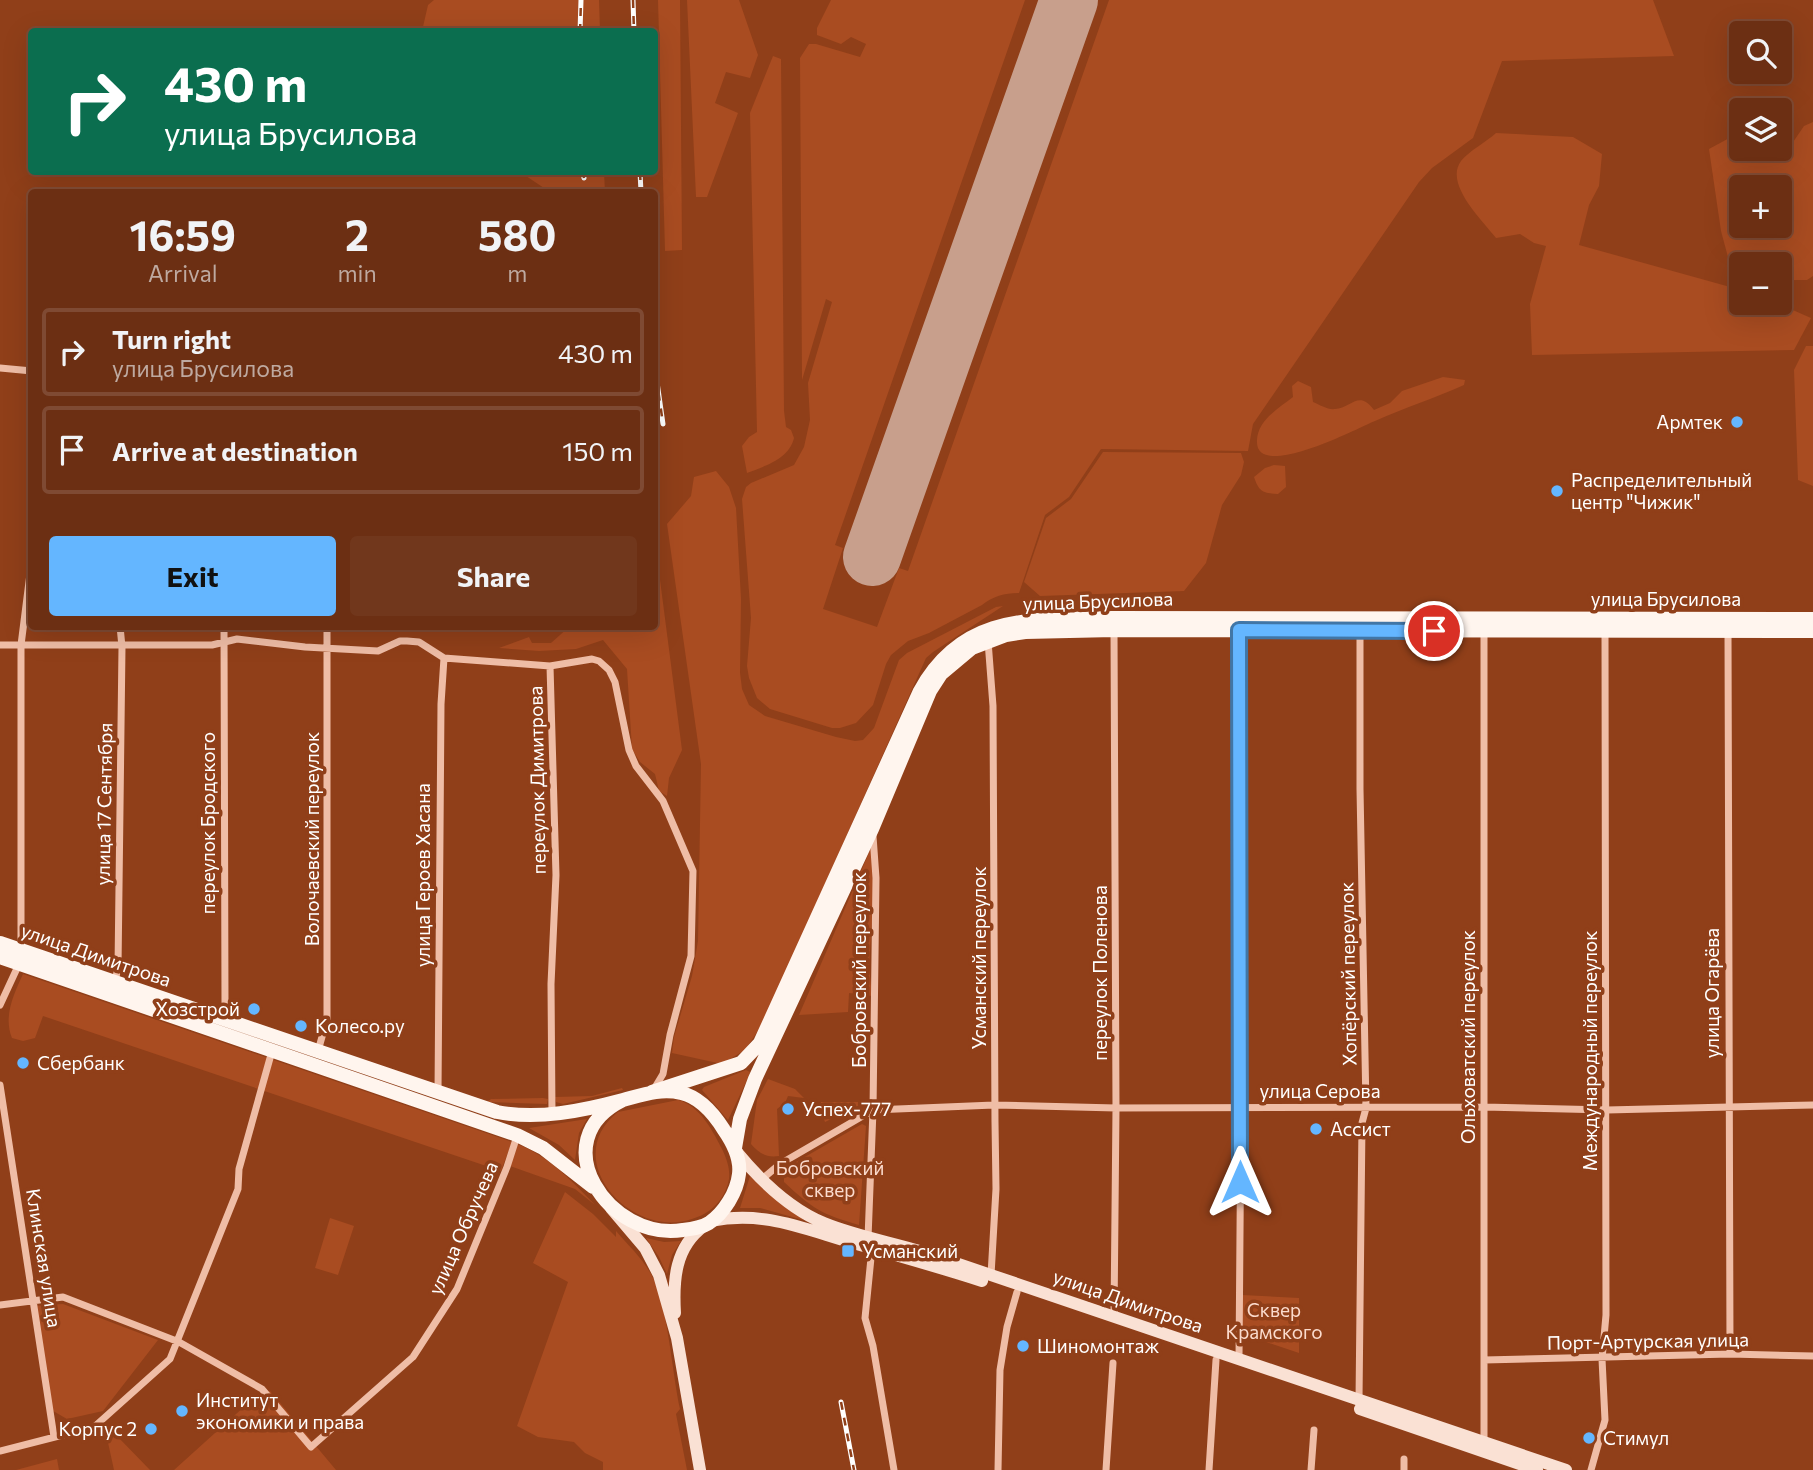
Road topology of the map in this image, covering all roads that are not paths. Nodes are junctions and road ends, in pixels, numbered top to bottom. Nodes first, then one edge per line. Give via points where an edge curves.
1 (0, 368) edge
2 (28, 371) edge
3 (28, 590) edge
4 (1813, 619) edge
5 (1544, 624) junction
6 (120, 630) edge
7 (224, 630) edge
8 (327, 630) edge
9 (1114, 630) junction
10 (1239, 630) junction
11 (1360, 630) junction
12 (1484, 631) junction
13 (1605, 631) junction
14 (1728, 631) junction
15 (1813, 631) edge
16 (988, 640) junction
17 (223, 643) junction
18 (0, 645) edge
19 (21, 645) junction
20 (122, 647) junction
21 (327, 648) junction
22 (444, 657) junction
23 (550, 666) junction
24 (872, 829) junction
25 (0, 943) edge
26 (20, 956) junction
27 (0, 957) edge
28 (116, 981) junction
29 (0, 1006) edge
30 (222, 1018) junction
31 (272, 1051) junction
32 (318, 1051) junction
33 (0, 1085) edge
34 (652, 1092) junction
35 (438, 1093) junction
36 (623, 1100) junction
37 (994, 1105) junction
38 (1813, 1105) edge
39 (1241, 1106) junction
40 (1484, 1107) junction
41 (1729, 1107) junction
42 (1116, 1108) junction
43 (1366, 1108) junction
44 (873, 1110) junction
45 (1607, 1110) junction
46 (552, 1114) junction
47 (517, 1135) junction
48 (735, 1150) junction
49 (762, 1179) junction
50 (603, 1197) junction
51 (709, 1223) junction
52 (870, 1243) junction
53 (991, 1275) junction
54 (1017, 1292) junction
55 (35, 1300) junction
56 (0, 1305) edge
57 (1114, 1316) junction
58 (677, 1338) junction
59 (179, 1342) junction
60 (1730, 1354) junction
61 (1813, 1356) edge
62 (1239, 1359) junction
63 (1602, 1359) junction
64 (1216, 1360) junction
65 (1484, 1360) junction
66 (1112, 1363) dead end
67 (1359, 1400) junction
68 (1314, 1430) dead end
69 (54, 1437) junction
70 (1484, 1443) junction
71 (0, 1451) edge
72 (1404, 1459) dead end
73 (1512, 1466) edge
74 (699, 1470) edge
75 (894, 1470) edge
76 (998, 1470) edge
77 (1106, 1470) edge
78 (1209, 1470) edge
79 (1311, 1470) edge
80 (1404, 1470) edge
81 (1537, 1470) edge
82 (1566, 1470) edge
83 (1591, 1470) edge

1 - 2 street
3 - 19 street
4 - 5 main road, улица Брусилова
5 - 12 main road, улица Брусилова
5 - 13 main road, улица Брусилова
5 - 34 main road, улица Брусилова via 1114,618 1020,620 985,631 945,655 926,681 760,1043 741,1063
6 - 20 street, улица 17 Сентября
7 - 17 street, переулок Бродского
8 - 21 street, Волочаевский переулок
9 - 10 main road, улица Брусилова
9 - 16 main road, улица Брусилова via 1025,632
9 - 42 street, переулок Поленова
10 - 11 main road, улица Брусилова
10 - 39 street
11 - 12 main road, улица Брусилова
11 - 43 street, Хопёрский переулок
12 - 40 street, Ольховатский переулок
13 - 14 main road, улица Брусилова
13 - 45 street, Международный переулок
14 - 15 main road, улица Брусилова
14 - 41 street, улица Огарёва
16 - 24 main road, улица Брусилова via 948,667 930,691
16 - 37 street, Усманский переулок via 993,706
17 - 20 street, переулок Димитрова
17 - 21 street, переулок Димитрова via 237,639
17 - 30 street, переулок Бродского
18 - 19 street, переулок Димитрова
19 - 20 street, переулок Димитрова
19 - 26 street
20 - 28 street, улица 17 Сентября
21 - 22 street, переулок Димитрова via 378,650 407,641 419,642
21 - 32 street, Волочаевский переулок via 327,1019
22 - 23 street, переулок Димитрова
22 - 35 street, улица Героев Хасана
23 - 34 street via 592,659 608,670 615,682 629,750 663,801 692,871 689,964 663,1074
23 - 46 street, переулок Димитрова via 556,875
24 - 44 street, Бобровский переулок via 876,878
24 - 48 main road, улица Брусилова via 755,1080 740,1119
25 - 26 main road, улица Димитрова
26 - 27 main road, улица Димитрова
26 - 28 main road, улица Димитрова
26 - 29 street
26 - 31 main road, улица Димитрова
28 - 30 main road, улица Димитрова
30 - 32 main road, улица Димитрова
31 - 47 main road, улица Димитрова
31 - 59 street via 237,1189
32 - 35 main road, улица Димитрова
33 - 55 street, Клинская улица
34 - 36 main road, улица Димитрова
34 - 48 main road, улица Димитрова via 680,1093 697,1100 716,1119
35 - 46 main road, улица Димитрова via 497,1112
36 - 46 main road, улица Димитрова
36 - 50 main road, улица Димитрова via 602,1114 589,1135 587,1164
37 - 42 street, улица Серова
37 - 44 street, улица Серова
37 - 53 street, Усманский переулок
38 - 41 street, улица Серова
39 - 42 street, улица Серова
39 - 43 street, улица Серова
39 - 62 street
40 - 43 street, улица Серова
40 - 45 street, улица Серова
40 - 65 street, Ольховатский переулок
41 - 45 street, улица Серова
41 - 60 street, улица Огарёва
42 - 57 street, переулок Поленова
43 - 67 street, Хопёрский переулок via 1362,1123
44 - 49 street, улица Серова
44 - 52 street, Бобровский переулок
45 - 63 street, Международный переулок
47 - 50 main road, улица Димитрова via 543,1148
47 - 59 street, улица Обручева via 457,1289 413,1357 311,1447 262,1389
48 - 49 main road, улица Димитрова
48 - 51 main road via 739,1168 736,1188
49 - 52 main road, улица Димитрова via 803,1212
50 - 51 main road, улица Димитрова via 628,1220 653,1229 671,1232
50 - 58 main road via 651,1258
51 - 52 main road, улица Димитрова via 733,1217 762,1218
51 - 58 main road via 690,1239 676,1267
52 - 53 main road, улица Димитрова via 923,1252
52 - 54 main road, улица Димитрова
52 - 75 street, Бобровский переулок via 865,1318
53 - 57 main road, улица Димитрова
54 - 64 main road, улица Димитрова
54 - 76 street via 1000,1370
55 - 56 street
55 - 59 street via 63,1297
55 - 69 street, Клинская улица
57 - 62 main road, улица Димитрова
58 - 74 main road
59 - 69 street via 170,1359 94,1427
60 - 61 street, Порт-Артурская улица
60 - 63 street, Порт-Артурская улица
62 - 67 main road, улица Димитрова
63 - 65 street, Порт-Артурская улица
63 - 83 street, Международный переулок via 1605,1420
64 - 73 main road, улица Димитрова
64 - 78 street
65 - 70 street, Ольховатский переулок
66 - 77 street
67 - 70 main road, улица Димитрова
68 - 79 street
69 - 71 street
70 - 82 main road, улица Димитрова
72 - 80 street
73 - 81 main road, улица Димитрова

